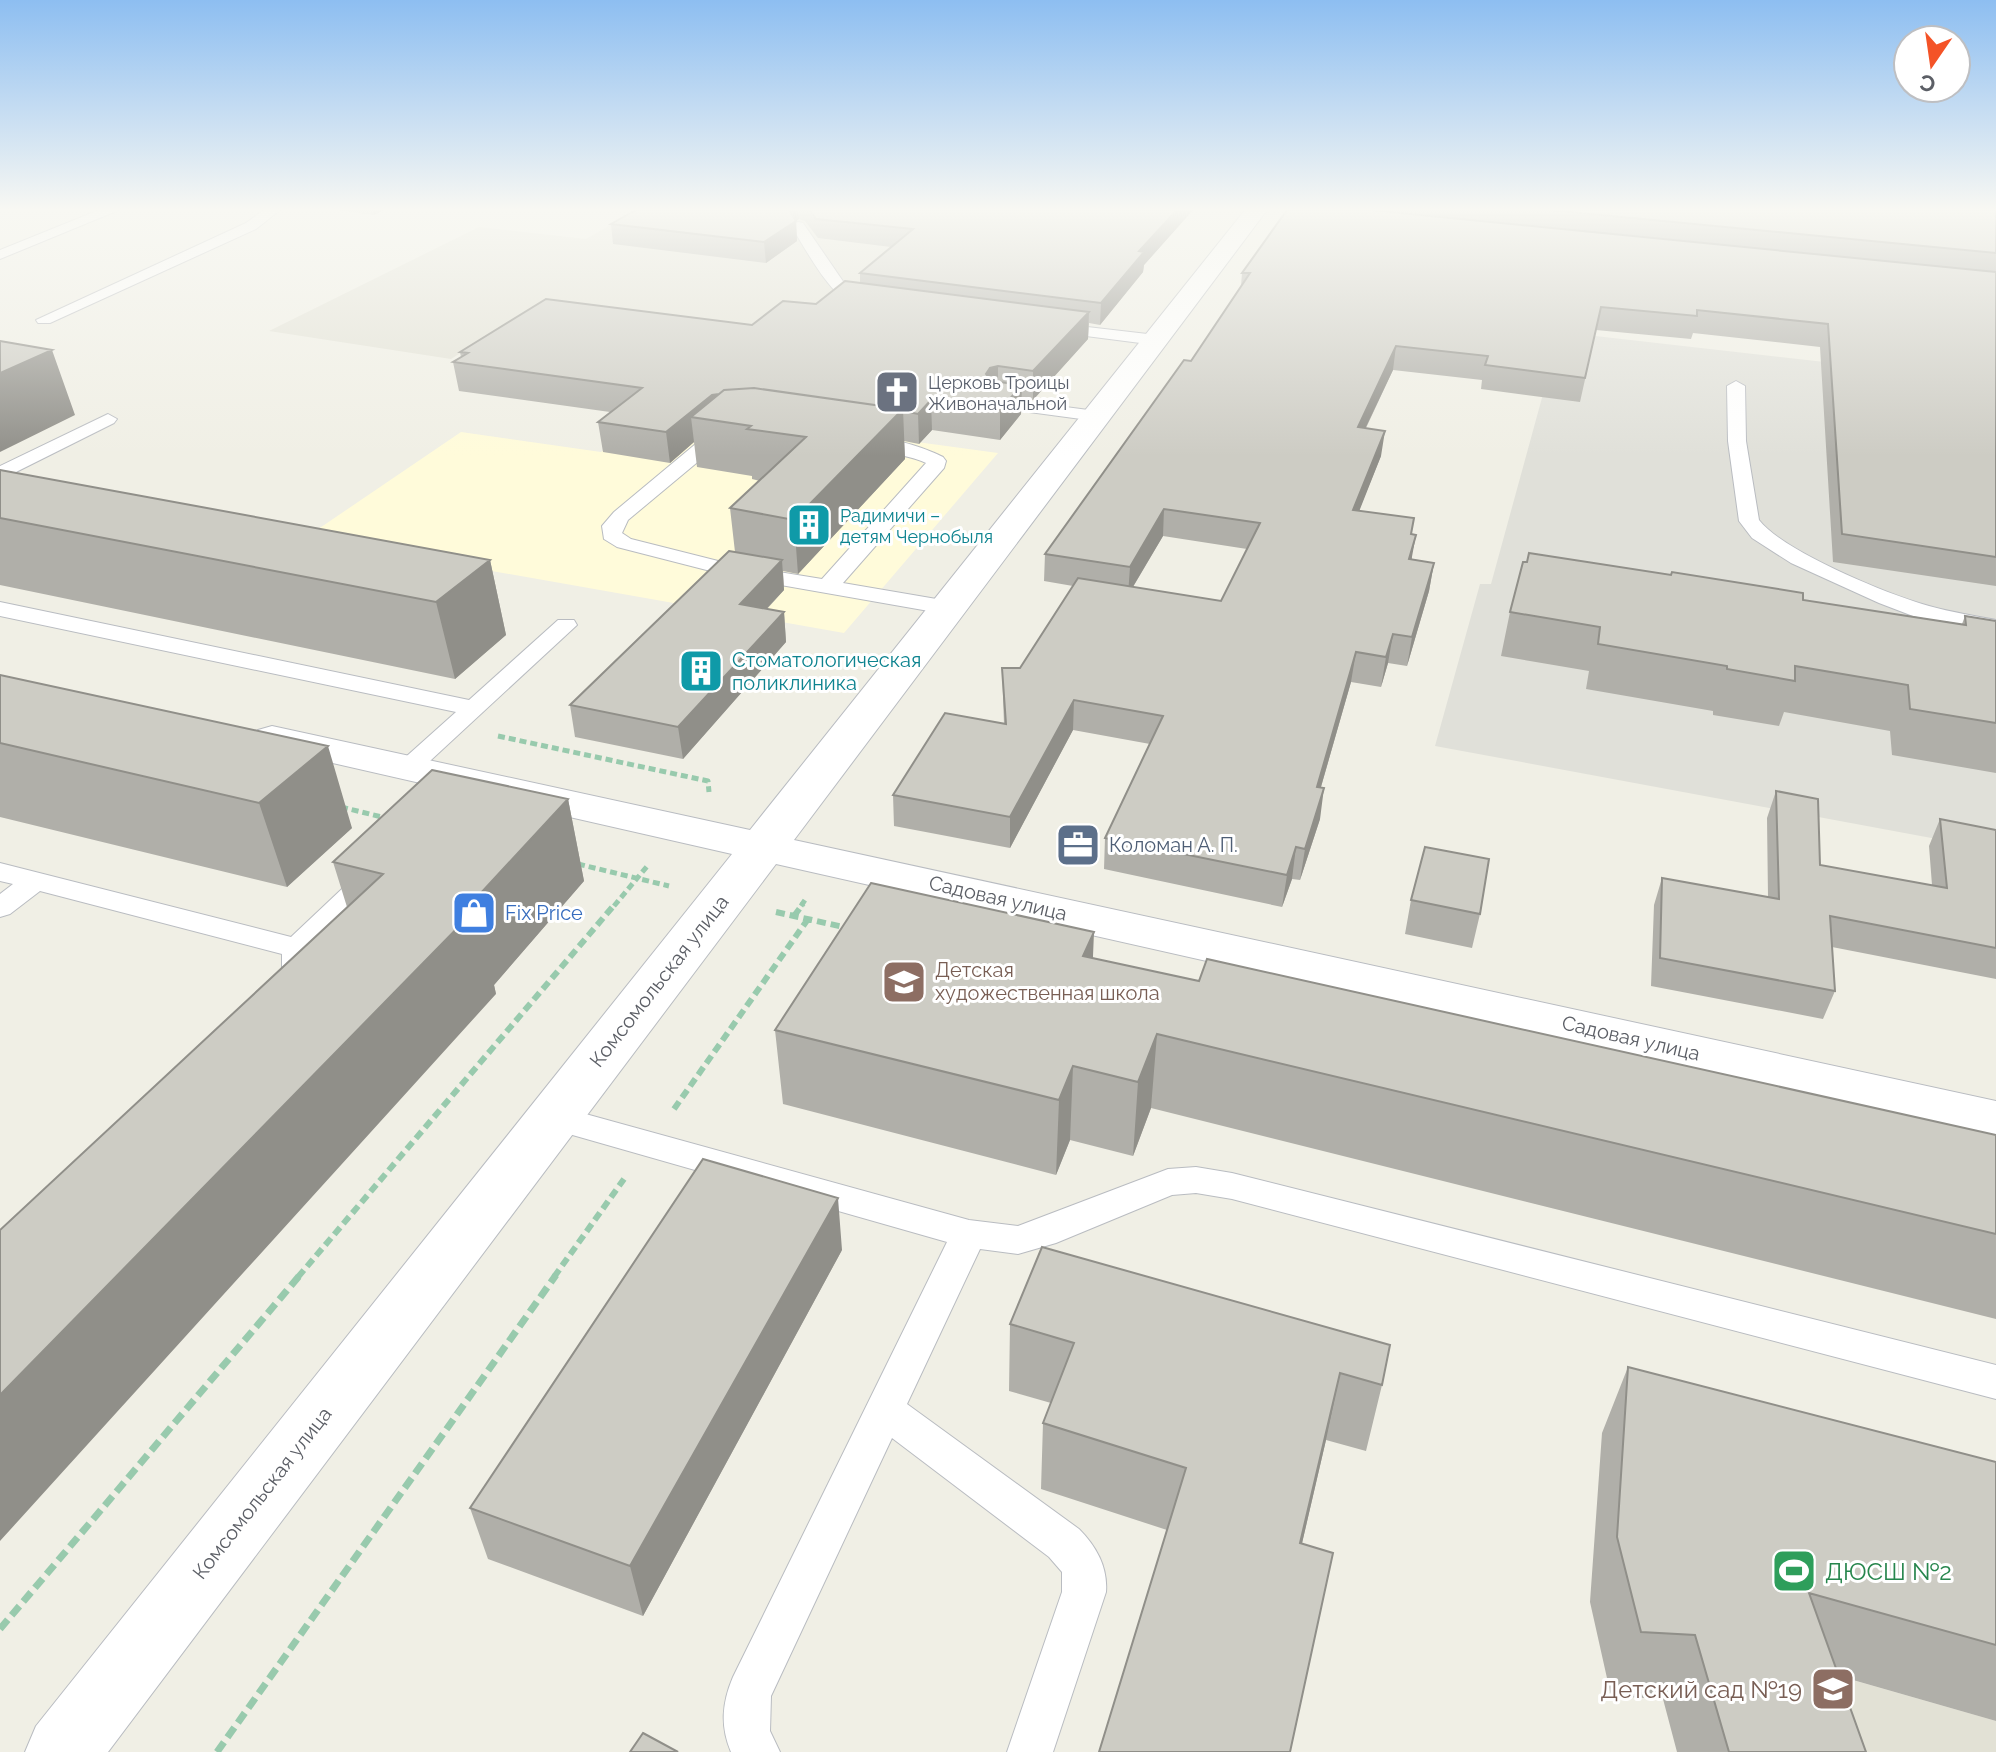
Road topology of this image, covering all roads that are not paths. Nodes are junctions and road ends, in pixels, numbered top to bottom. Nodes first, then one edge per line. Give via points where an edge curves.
1 (106, 292) edge
2 (842, 292) edge
3 (1195, 292) edge
4 (891, 308) edge
5 (44, 320) dead end
6 (1029, 325) edge
7 (1156, 340) junction
8 (1736, 386) dead end
9 (998, 403) edge
10 (1096, 416) junction
11 (108, 419) dead end
12 (748, 428) edge
13 (853, 441) edge
14 (0, 474) edge
15 (827, 587) junction
16 (946, 607) junction
17 (0, 609) edge
18 (566, 625) dead end
19 (1996, 627) edge
20 (474, 708) junction
21 (227, 728) edge
22 (408, 768) junction
23 (472, 782) junction
24 (424, 827) edge
25 (763, 846) junction
26 (390, 860) edge
27 (0, 872) edge
28 (35, 881) junction
29 (0, 908) edge
30 (297, 948) junction
31 (270, 1011) edge
32 (553, 1117) junction
33 (1996, 1120) edge
34 (969, 1234) junction
35 (1996, 1382) edge
36 (885, 1410) junction
37 (62, 1752) edge
38 (757, 1752) edge
39 (1030, 1752) edge

1 - 5 lane
2 - 4 lane via 852,301
3 - 7 street, Комсомольская улица
6 - 7 lane
7 - 10 street, Комсомольская улица
8 - 19 lane via 1737,441 1749,521 1759,534 1798,559 1887,598
9 - 10 lane
10 - 16 street, Комсомольская улица
11 - 14 lane
12 - 15 lane via 713,438 621,516 611,535 696,562
13 - 15 lane via 915,450 936,461
15 - 16 lane
16 - 25 street, Комсомольская улица
17 - 20 lane
18 - 20 lane
20 - 22 lane
21 - 22 street, Садовая улица
22 - 23 street, Садовая улица
23 - 24 lane
23 - 25 street, Садовая улица
25 - 32 street, Комсомольская улица
25 - 33 street, Садовая улица
26 - 30 lane
27 - 28 lane
28 - 29 lane
28 - 30 lane
30 - 31 lane via 297,978
32 - 34 lane
32 - 37 street, Комсомольская улица
34 - 35 lane via 1018,1240 1168,1182 1196,1180
34 - 36 lane
36 - 38 lane via 749,1693 745,1718 749,1743
36 - 39 lane via 1080,1558 1084,1592

